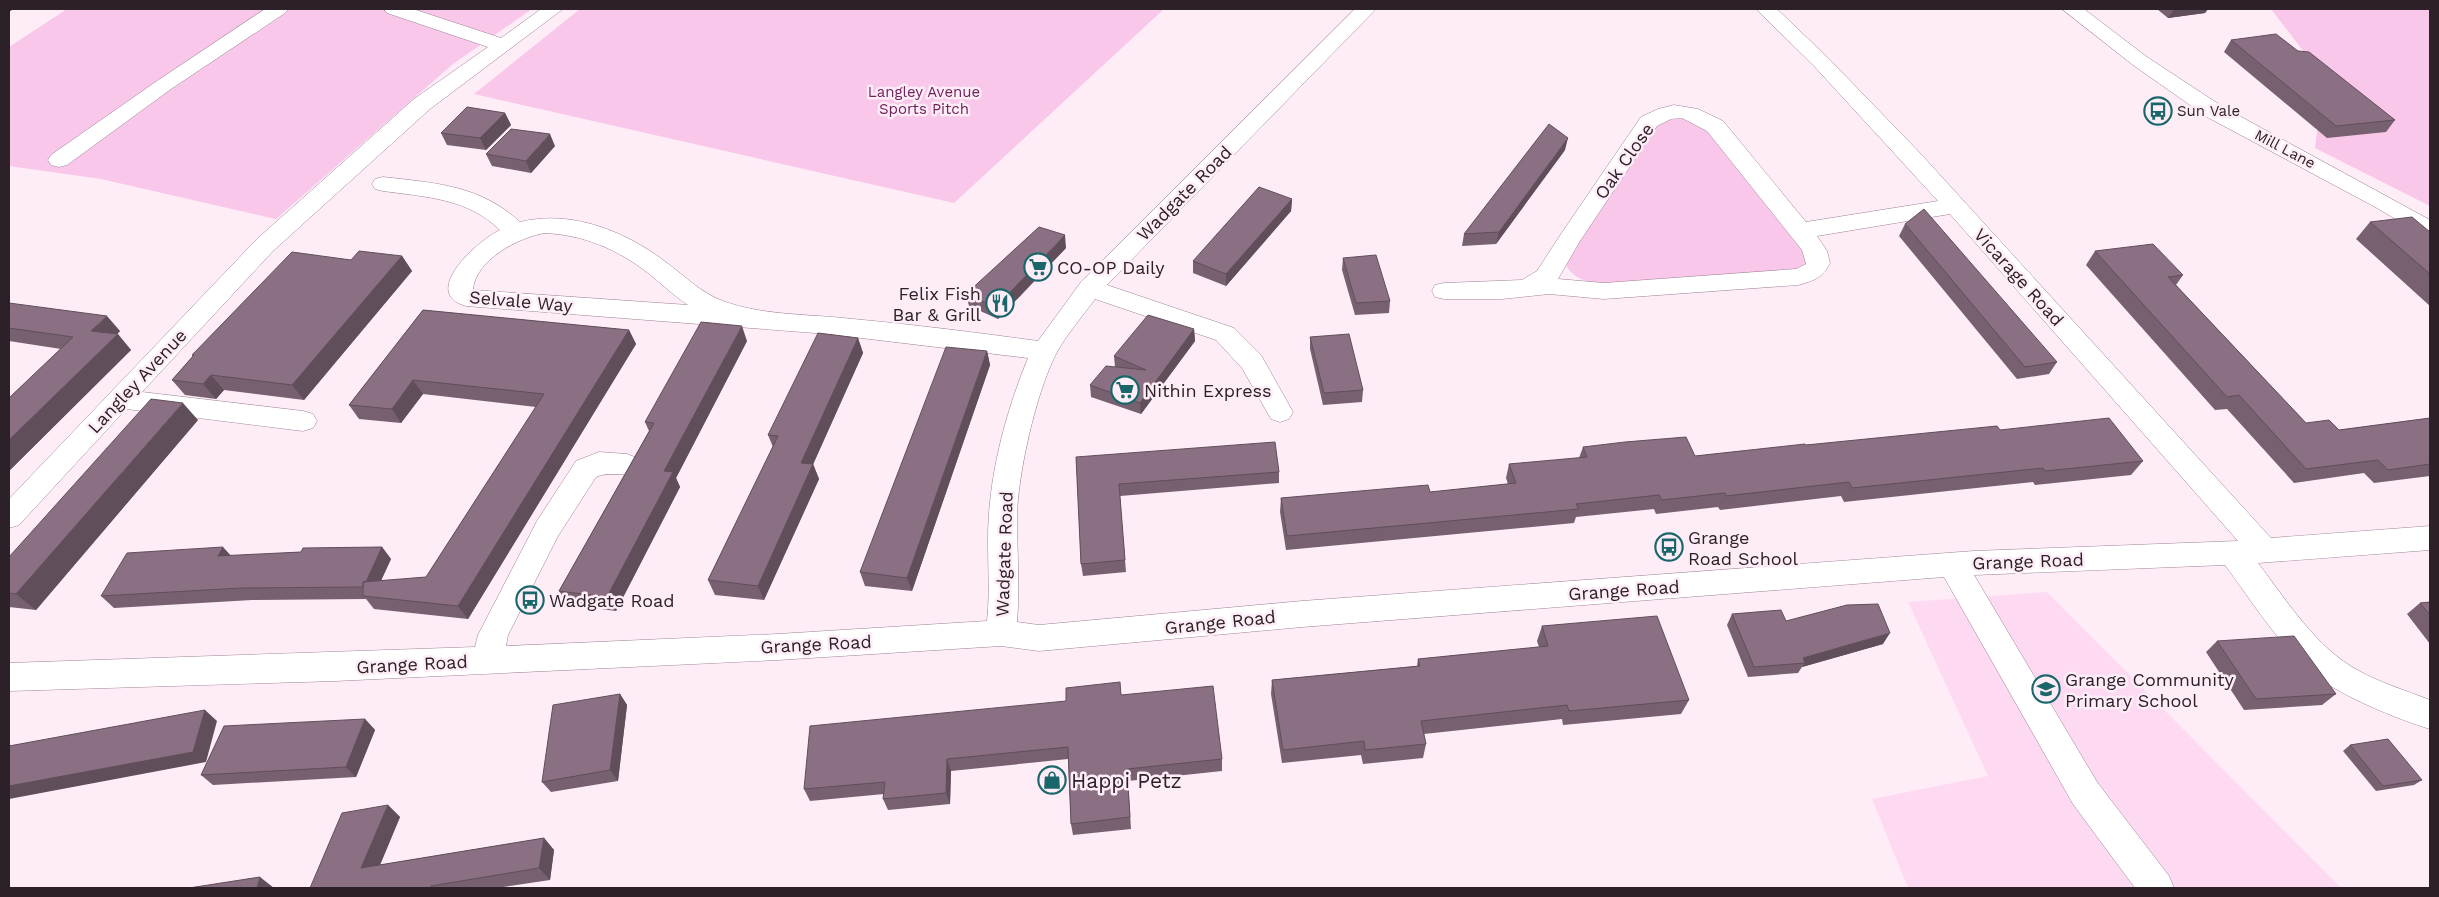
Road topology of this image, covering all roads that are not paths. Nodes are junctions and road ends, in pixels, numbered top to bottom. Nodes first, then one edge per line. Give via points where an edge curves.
1 (278, 9) edge
2 (394, 9) edge
3 (553, 9) edge
4 (1366, 9) edge
5 (1766, 9) edge
6 (2072, 9) edge
7 (503, 45) junction
8 (59, 160) dead end
9 (383, 184) dead end
10 (1956, 206) junction
11 (2430, 230) edge
12 (515, 231) junction
13 (1800, 231) junction
14 (1090, 288) junction
15 (1527, 289) junction
16 (1444, 291) dead end
17 (754, 319) junction
18 (1044, 351) junction
19 (120, 399) junction
20 (1280, 412) dead end
21 (303, 421) dead end
22 (627, 465) dead end
23 (9, 517) edge
24 (2430, 538) edge
25 (2265, 551) junction
26 (2233, 553) junction
27 (1952, 565) junction
28 (1001, 633) junction
29 (488, 660) junction
30 (9, 677) edge
31 (2430, 715) edge
32 (2156, 888) edge

1 - 8 street
2 - 7 street
3 - 7 street, Langley Avenue
4 - 14 street, Wadgate Road
5 - 10 street, Vicarage Road via 1845,87
6 - 11 street, Mill Lane via 2215,112
7 - 19 street, Langley Avenue via 422,104 265,245
9 - 12 street via 477,200
10 - 13 street
10 - 25 street, Vicarage Road
12 - 17 street, Selvale Way via 558,224 601,235 641,256 700,301
12 - 17 street, Selvale Way via 485,252 465,274 459,291 463,297
13 - 15 street, Oak Close via 1819,260 1813,271 1798,277 1604,291 1562,286
13 - 15 street, Oak Close via 1715,126 1697,115 1669,112 1649,122 1569,239 1553,268
14 - 18 street, Wadgate Road
14 - 20 street via 1225,334 1252,362
15 - 16 street, Oak Close
17 - 18 street, Selvale Way via 977,341
18 - 28 street, Wadgate Road via 1026,396 1008,472 1003,514
19 - 21 street
19 - 23 street, Langley Avenue
22 - 29 street via 599,463 586,468 547,529 493,635
24 - 25 street, Grange Road
25 - 26 street, Grange Road
26 - 27 street, Grange Road
26 - 31 street via 2293,632 2326,666 2348,681
27 - 28 street, Grange Road via 1302,614 1048,638
27 - 32 street via 2085,793
28 - 29 street, Grange Road
29 - 30 street, Grange Road

